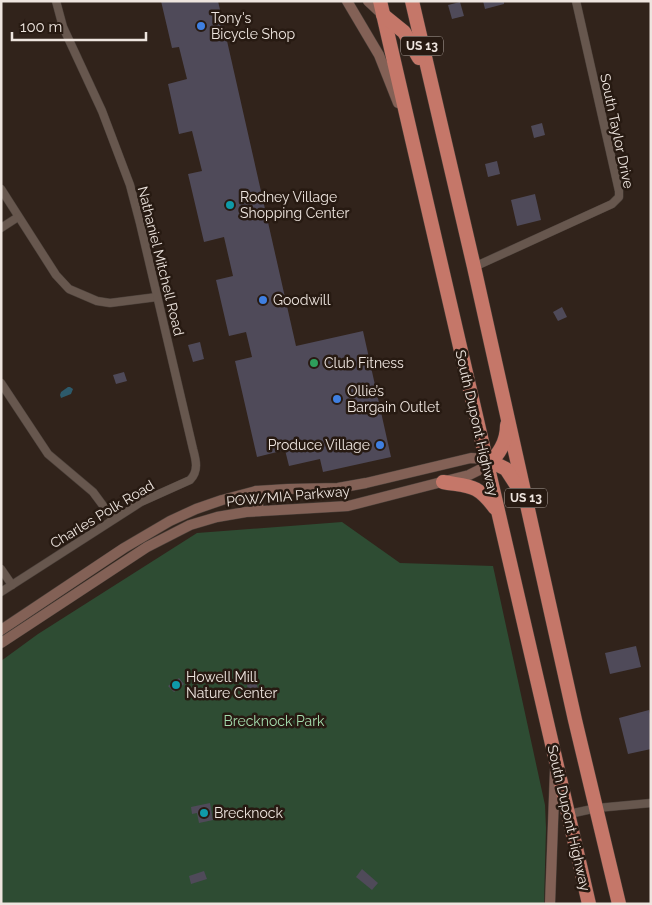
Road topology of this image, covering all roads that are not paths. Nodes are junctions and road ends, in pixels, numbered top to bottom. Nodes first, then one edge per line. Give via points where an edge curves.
1 (56, 1) edge
2 (347, 1) edge
3 (368, 1) edge
4 (380, 1) edge
5 (412, 1) edge
6 (576, 1) edge
7 (384, 15) junction
8 (432, 91) junction
9 (412, 142) junction
10 (1, 189) edge
11 (18, 217) junction
12 (1, 228) edge
13 (474, 267) junction
14 (157, 297) junction
15 (1, 383) edge
16 (506, 412) junction
17 (193, 449) joint
18 (488, 462) junction
19 (443, 482) junction
20 (256, 491) junction
21 (527, 502) junction
22 (259, 511) junction
23 (498, 513) junction
24 (113, 519) junction
25 (1, 569) edge
26 (12, 585) junction
27 (1, 592) edge
28 (1, 630) edge
29 (1, 643) edge
30 (555, 754) junction
31 (651, 803) edge
32 (597, 808) junction
33 (569, 814) junction
34 (550, 904) edge
35 (589, 904) edge
36 (619, 904) edge

1 - 14 street, Nathaniel Mitchell Road via 63,27 102,112 130,185
2 - 9 main road via 379,55
3 - 7 main road
4 - 7 highway, South Dupont Highway / US 13
5 - 8 highway, South Dupont Highway / US 13
6 - 13 street, South Taylor Drive via 619,197 612,204
7 - 8 highway via 409,39
7 - 9 highway, South Dupont Highway / US 13
8 - 13 highway, South Dupont Highway / US 13
9 - 18 highway, South Dupont Highway / US 13
10 - 11 street
11 - 12 street
11 - 14 street via 56,275 69,289 110,303
13 - 16 highway, South Dupont Highway / US 13
14 - 17 street, Nathaniel Mitchell Road
15 - 24 street via 48,454 93,492
16 - 18 highway via 507,437
16 - 21 highway, South Dupont Highway / US 13
17 - 24 street, Charles Polk Road via 195,476
18 - 19 main road, POW/MIA Parkway via 469,475
18 - 20 main road, POW/MIA Parkway via 471,458 338,488
18 - 21 highway via 506,468
18 - 23 highway, South Dupont Highway / US 13
19 - 22 main road, POW/MIA Parkway via 348,506
19 - 23 highway via 474,488
20 - 22 main road
20 - 28 main road, POW/MIA Parkway via 196,509 170,521
21 - 32 highway, South Dupont Highway / US 13
22 - 29 main road, POW/MIA Parkway via 217,517 163,538
23 - 30 highway, South Dupont Highway / US 13
24 - 26 street, Charles Polk Road
25 - 26 street
26 - 27 street, Charles Polk Road
30 - 33 highway, South Dupont Highway / US 13
30 - 34 main road
31 - 32 street
32 - 33 street
32 - 36 highway, South Dupont Highway / US 13
33 - 35 highway, South Dupont Highway / US 13

